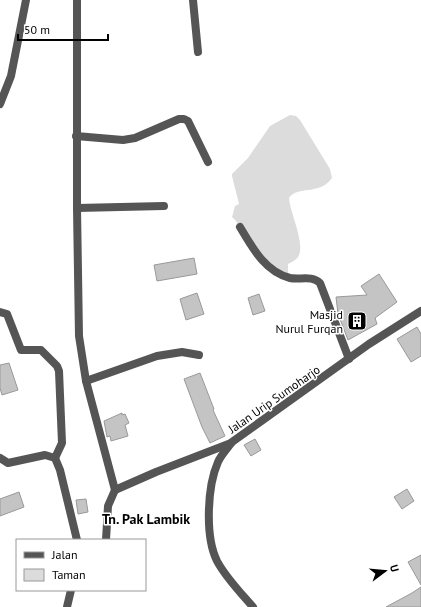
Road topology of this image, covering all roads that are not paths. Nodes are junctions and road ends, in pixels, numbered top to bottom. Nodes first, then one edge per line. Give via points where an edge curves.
1 (26, 0) edge
2 (77, 0) edge
3 (193, 0) edge
4 (198, 52) dead end
5 (0, 104) edge
6 (76, 136) junction
7 (208, 162) dead end
8 (164, 206) dead end
9 (77, 208) junction
10 (240, 227) dead end
11 (421, 311) edge
12 (0, 312) edge
13 (199, 355) dead end
14 (349, 359) junction
15 (86, 381) junction
16 (232, 442) junction
17 (0, 458) edge
18 (54, 458) junction
19 (115, 490) junction
20 (77, 539) edge
21 (106, 539) edge
22 (72, 591) edge
23 (67, 607) edge
24 (254, 607) edge

1 - 5 street via 11,76
2 - 6 street
3 - 4 street
6 - 7 street via 122,140 135,138 184,119 188,121
6 - 9 street
8 - 9 street
9 - 15 street via 79,336
10 - 14 street via 255,252 269,266 290,278 312,279 320,283
11 - 14 street, Jalan Urip Sumoharjo
12 - 18 street via 7,314 21,350 40,350 59,371 62,443
13 - 15 street via 182,352 157,356
14 - 16 street, Jalan Urip Sumoharjo
15 - 19 street
16 - 19 street
16 - 24 street, Jalan Urip Sumoharjo via 218,462 214,475 209,527 217,561
17 - 18 street via 8,463 45,455
18 - 20 street via 60,470
19 - 21 street via 108,506
22 - 23 street

